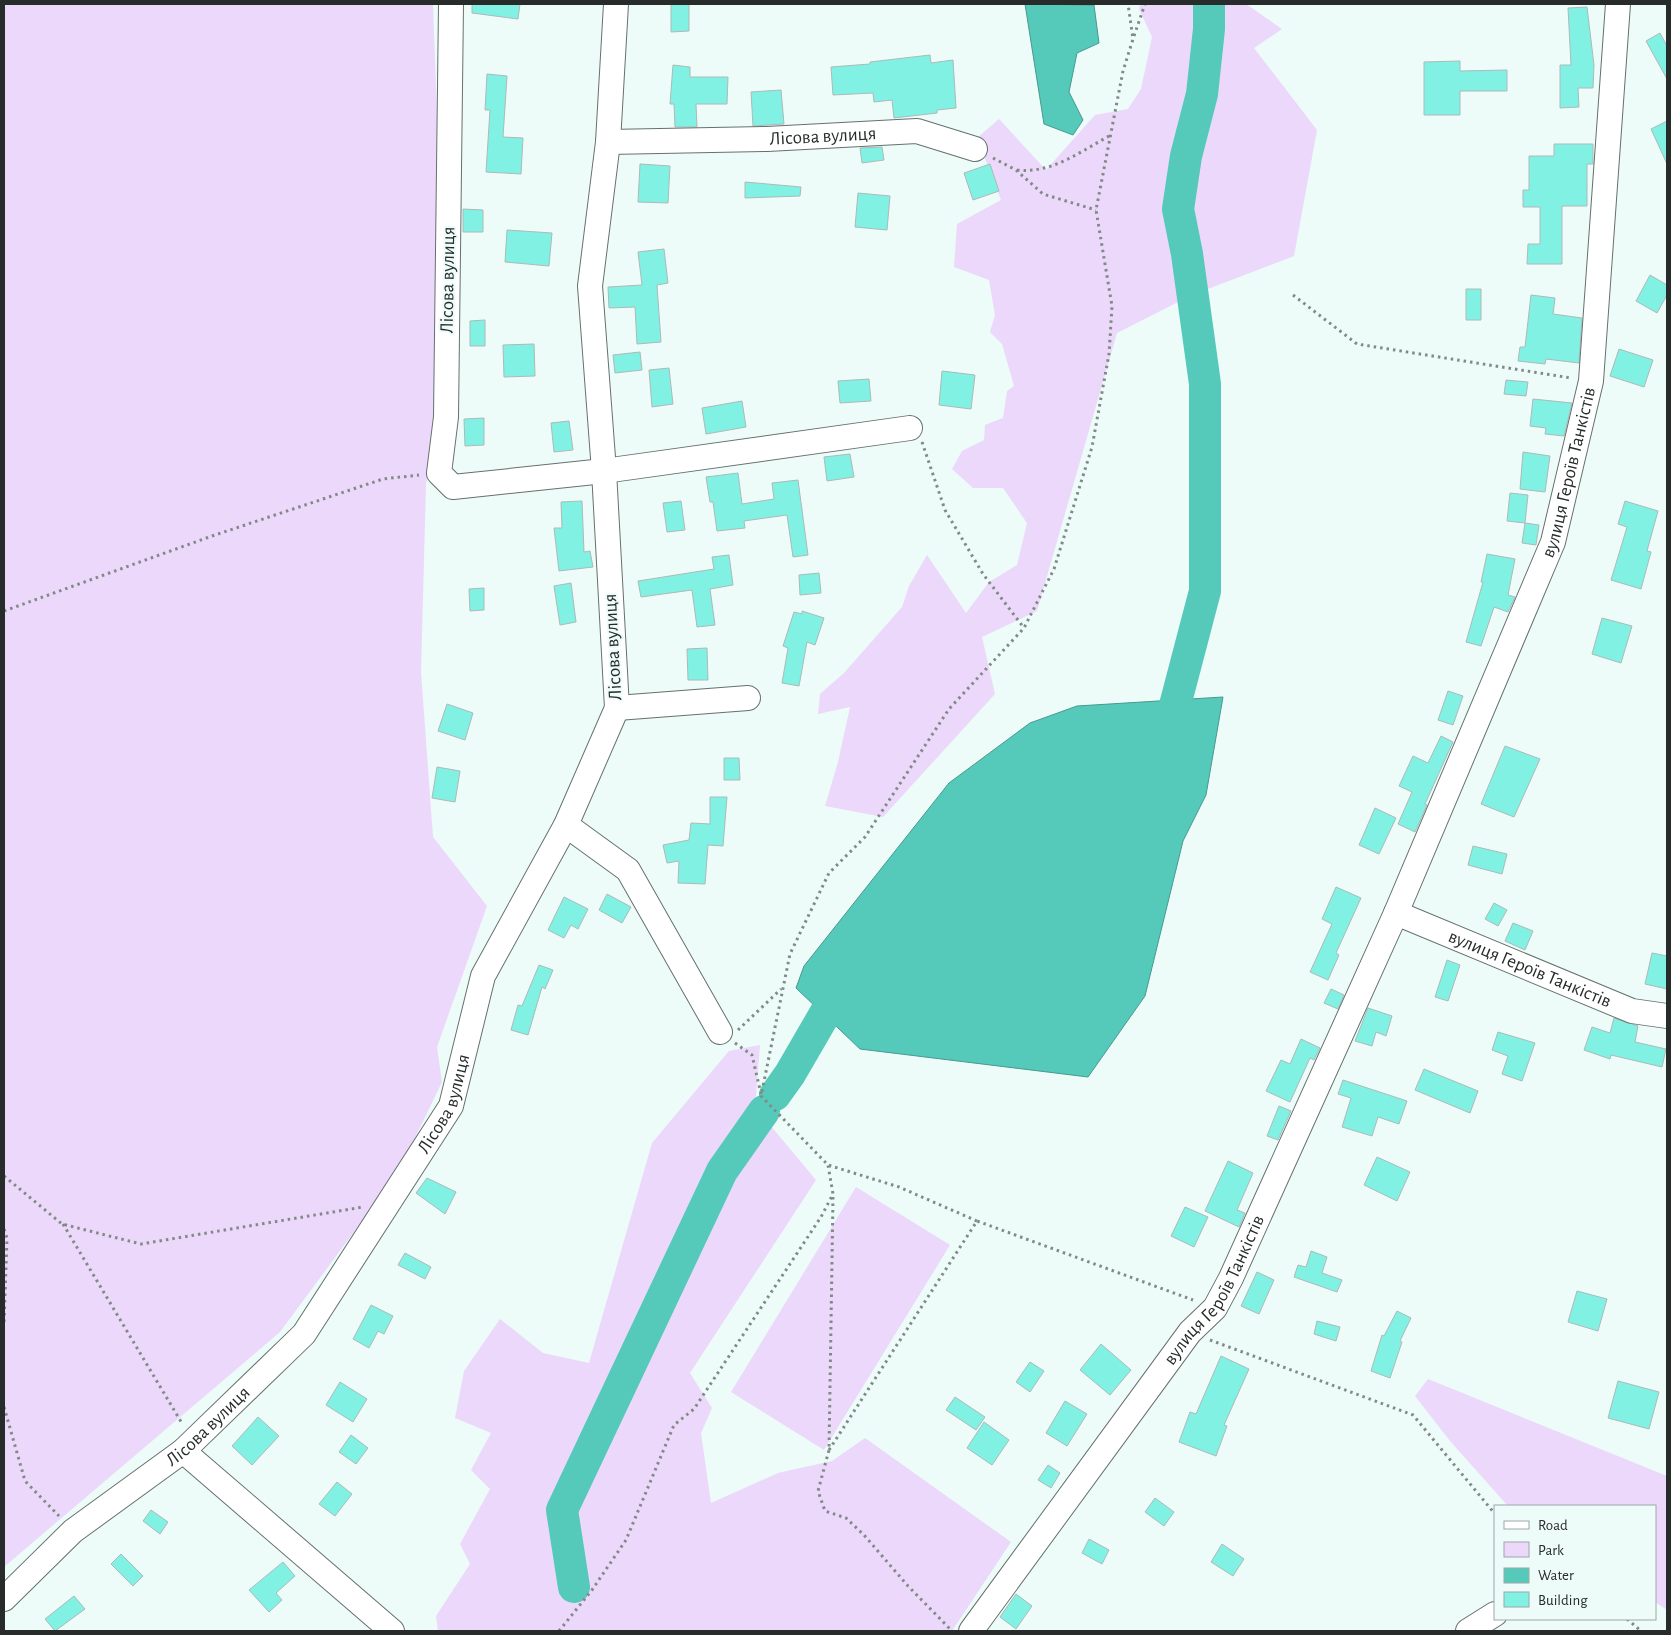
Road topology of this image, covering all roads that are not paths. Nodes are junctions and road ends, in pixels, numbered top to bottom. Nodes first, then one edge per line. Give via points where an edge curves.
1 (451, 4) edge
2 (616, 4) edge
3 (1618, 4) edge
4 (608, 142) junction
5 (975, 149) road end
6 (910, 428) road end
7 (604, 470) junction
8 (748, 698) dead end
9 (617, 708) junction
10 (566, 824) junction
11 (1396, 913) junction
12 (1667, 1016) edge
13 (724, 1036) road end
14 (188, 1446) junction
15 (4, 1599) edge
16 (1494, 1615) edge
17 (392, 1631) edge
18 (970, 1631) edge
19 (1468, 1631) edge

1 - 7 street, Лісова вулиця via 446,417 439,473 453,487
2 - 4 street, Лісова вулиця
3 - 11 street, вулиця Героїв Танкістів via 1591,381 1553,542
4 - 5 street, Лісова вулиця via 767,139 917,131
4 - 7 street, Лісова вулиця via 590,286
6 - 7 street
7 - 9 street, Лісова вулиця
8 - 9 street
9 - 10 street, Лісова вулиця
10 - 13 street via 628,870
10 - 14 street, Лісова вулиця via 483,976 451,1106 304,1334
11 - 12 street, вулиця Героїв Танкістів via 1632,1011
11 - 18 street, вулиця Героїв Танкістів via 1215,1308 1190,1332
14 - 15 street, Лісова вулиця via 73,1531
14 - 17 street
16 - 19 street

